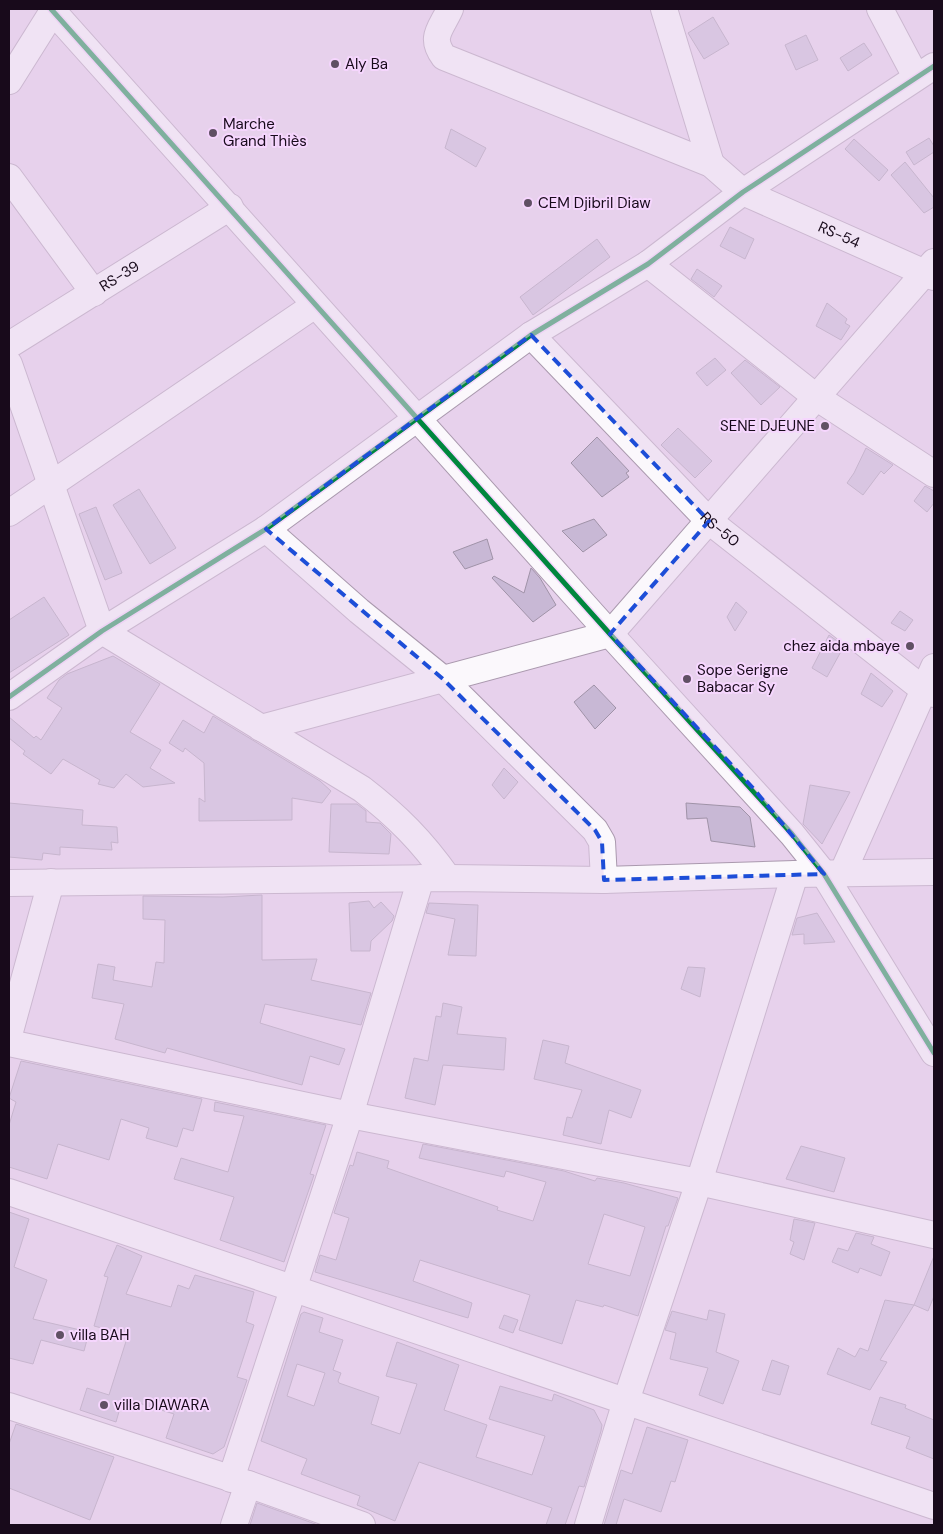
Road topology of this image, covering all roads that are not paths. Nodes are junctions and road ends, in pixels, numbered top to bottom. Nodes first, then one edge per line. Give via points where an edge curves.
1 (450, 9) edge
2 (664, 9) edge
3 (880, 9) edge
4 (52, 10) edge
5 (925, 71) edge
6 (9, 81) edge
7 (711, 164) junction
8 (9, 177) edge
9 (743, 192) junction
10 (230, 207) junction
11 (648, 264) junction
12 (931, 271) edge
13 (94, 293) junction
14 (315, 305) junction
15 (531, 335) junction
16 (9, 345) edge
17 (9, 364) edge
18 (816, 397) junction
19 (416, 418) junction
20 (934, 474) edge
21 (51, 484) junction
22 (9, 513) edge
23 (709, 521) junction
24 (266, 529) junction
25 (102, 631) junction
26 (610, 634) junction
27 (443, 679) junction
28 (931, 683) edge
29 (9, 697) edge
30 (261, 728) junction
31 (934, 872) edge
32 (795, 874) junction
33 (833, 874) junction
34 (421, 878) junction
35 (448, 878) junction
36 (604, 880) junction
37 (51, 882) junction
38 (9, 883) edge
39 (9, 1035) edge
40 (9, 1043) edge
41 (934, 1053) edge
42 (350, 1115) junction
43 (699, 1182) junction
44 (9, 1192) edge
45 (934, 1235) edge
46 (294, 1289) junction
47 (626, 1401) junction
48 (9, 1406) edge
49 (240, 1482) junction
50 (934, 1506) edge
51 (234, 1525) edge
52 (362, 1525) edge
53 (588, 1525) edge

1 - 7 street via 436,38 436,47 444,57
2 - 7 street
3 - 5 street
4 - 6 street
4 - 10 street
5 - 9 street
7 - 9 street, RS-54
8 - 13 street
9 - 11 street
9 - 12 street, RS-54
10 - 13 street, RS-39
10 - 14 street
11 - 15 street
11 - 18 street
12 - 18 street
13 - 16 street, RS-39
14 - 19 street
14 - 21 street
15 - 19 street
15 - 23 street, RS-50
17 - 21 street
18 - 20 street
18 - 23 street
19 - 24 street
19 - 26 street
21 - 22 street
21 - 25 street
23 - 26 street
23 - 28 street, RS-50
24 - 25 street
24 - 27 street
25 - 29 street
25 - 30 street
26 - 27 street
26 - 33 street
27 - 30 street
27 - 36 street via 595,830 602,842
28 - 33 street
30 - 35 street via 362,789 396,815 425,846
31 - 33 street
32 - 33 street
32 - 36 street
32 - 43 street
33 - 41 street
34 - 35 street
34 - 37 street
34 - 42 street
35 - 36 street
37 - 38 street
37 - 39 street
40 - 42 street
42 - 43 street
42 - 46 street
43 - 45 street
43 - 47 street
44 - 46 street
46 - 47 street
46 - 49 street
47 - 50 street
47 - 53 street
48 - 49 street
49 - 51 street
49 - 52 street

